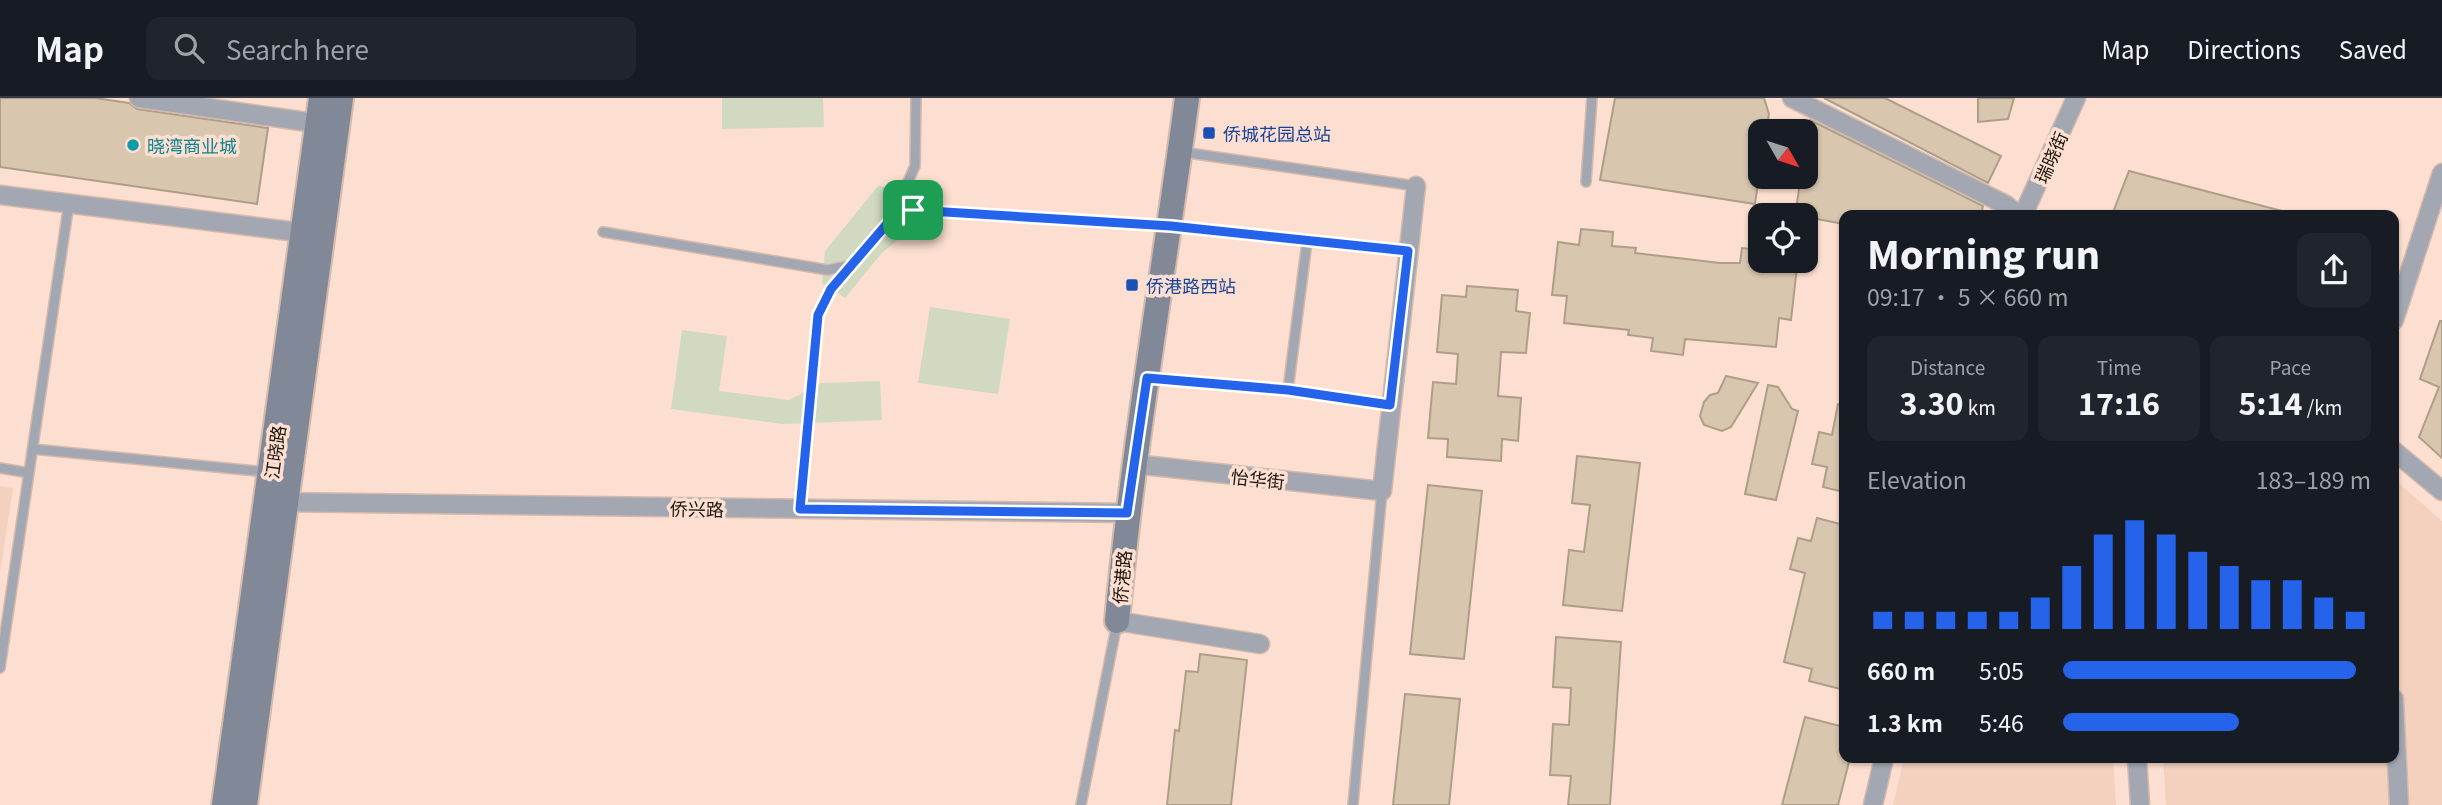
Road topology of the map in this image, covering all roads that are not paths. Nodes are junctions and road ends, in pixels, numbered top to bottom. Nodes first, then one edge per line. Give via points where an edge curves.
1 (139, 98) edge
2 (321, 98) edge
3 (341, 98) edge
4 (916, 98) edge
5 (1187, 98) edge
6 (1592, 98) edge
7 (1792, 98) edge
8 (2076, 98) edge
9 (327, 124) junction
10 (1180, 152) junction
11 (2442, 173) edge
12 (1586, 182) dead end
13 (1416, 186) joint
14 (0, 195) edge
15 (69, 203) junction
16 (2014, 210) edge
17 (2023, 210) edge
18 (892, 218) junction
19 (1171, 226) junction
20 (603, 232) dead end
21 (312, 234) junction
22 (1307, 242) junction
23 (1408, 251) junction
24 (851, 265) junction
25 (2399, 305) edge
26 (1147, 378) junction
27 (1288, 390) junction
28 (1390, 405) junction
29 (33, 449) junction
30 (2399, 455) edge
31 (1134, 464) junction
32 (0, 468) edge
33 (29, 473) junction
34 (280, 474) junction
35 (1381, 491) junction
36 (2442, 491) edge
37 (276, 502) junction
38 (800, 509) junction
39 (1127, 513) junction
40 (1117, 621) junction
41 (1260, 644) dead end
42 (0, 668) edge
43 (1883, 763) edge
44 (2137, 763) edge
45 (2397, 763) edge
46 (224, 805) edge
47 (245, 805) edge
48 (1082, 805) edge
49 (1353, 805) edge
50 (1873, 805) edge
51 (2140, 805) edge
52 (2399, 805) edge

1 - 9 street
2 - 9 street, 江晓路
3 - 9 street, 江晓路
4 - 18 lane via 915,166
5 - 10 street, 侨港路
6 - 12 lane
7 - 16 street
8 - 17 street, 瑞晓街
9 - 21 street, 江晓路
10 - 13 lane
10 - 19 street, 侨港路
11 - 25 street
13 - 23 street
14 - 15 street
15 - 21 street
15 - 29 lane
18 - 19 lane via 913,210
18 - 24 lane
19 - 22 lane
19 - 26 street, 侨港路
20 - 24 lane via 828,270
21 - 34 street, 江晓路
22 - 23 lane
22 - 27 lane
23 - 28 street
24 - 38 lane via 818,315
26 - 27 lane
26 - 31 street, 侨港路
27 - 28 lane
28 - 35 street
29 - 33 lane
29 - 34 lane
30 - 36 street
31 - 35 street, 怡华街
31 - 39 street, 侨港路
32 - 33 lane
33 - 42 lane
34 - 37 street, 江晓路
35 - 49 lane
37 - 38 street, 侨兴路
37 - 46 street, 江晓路
37 - 47 street, 江晓路
38 - 39 street, 侨兴路
39 - 40 street, 侨港路
40 - 41 street
40 - 48 lane, 侨港路
43 - 50 street
44 - 51 street
45 - 52 street

